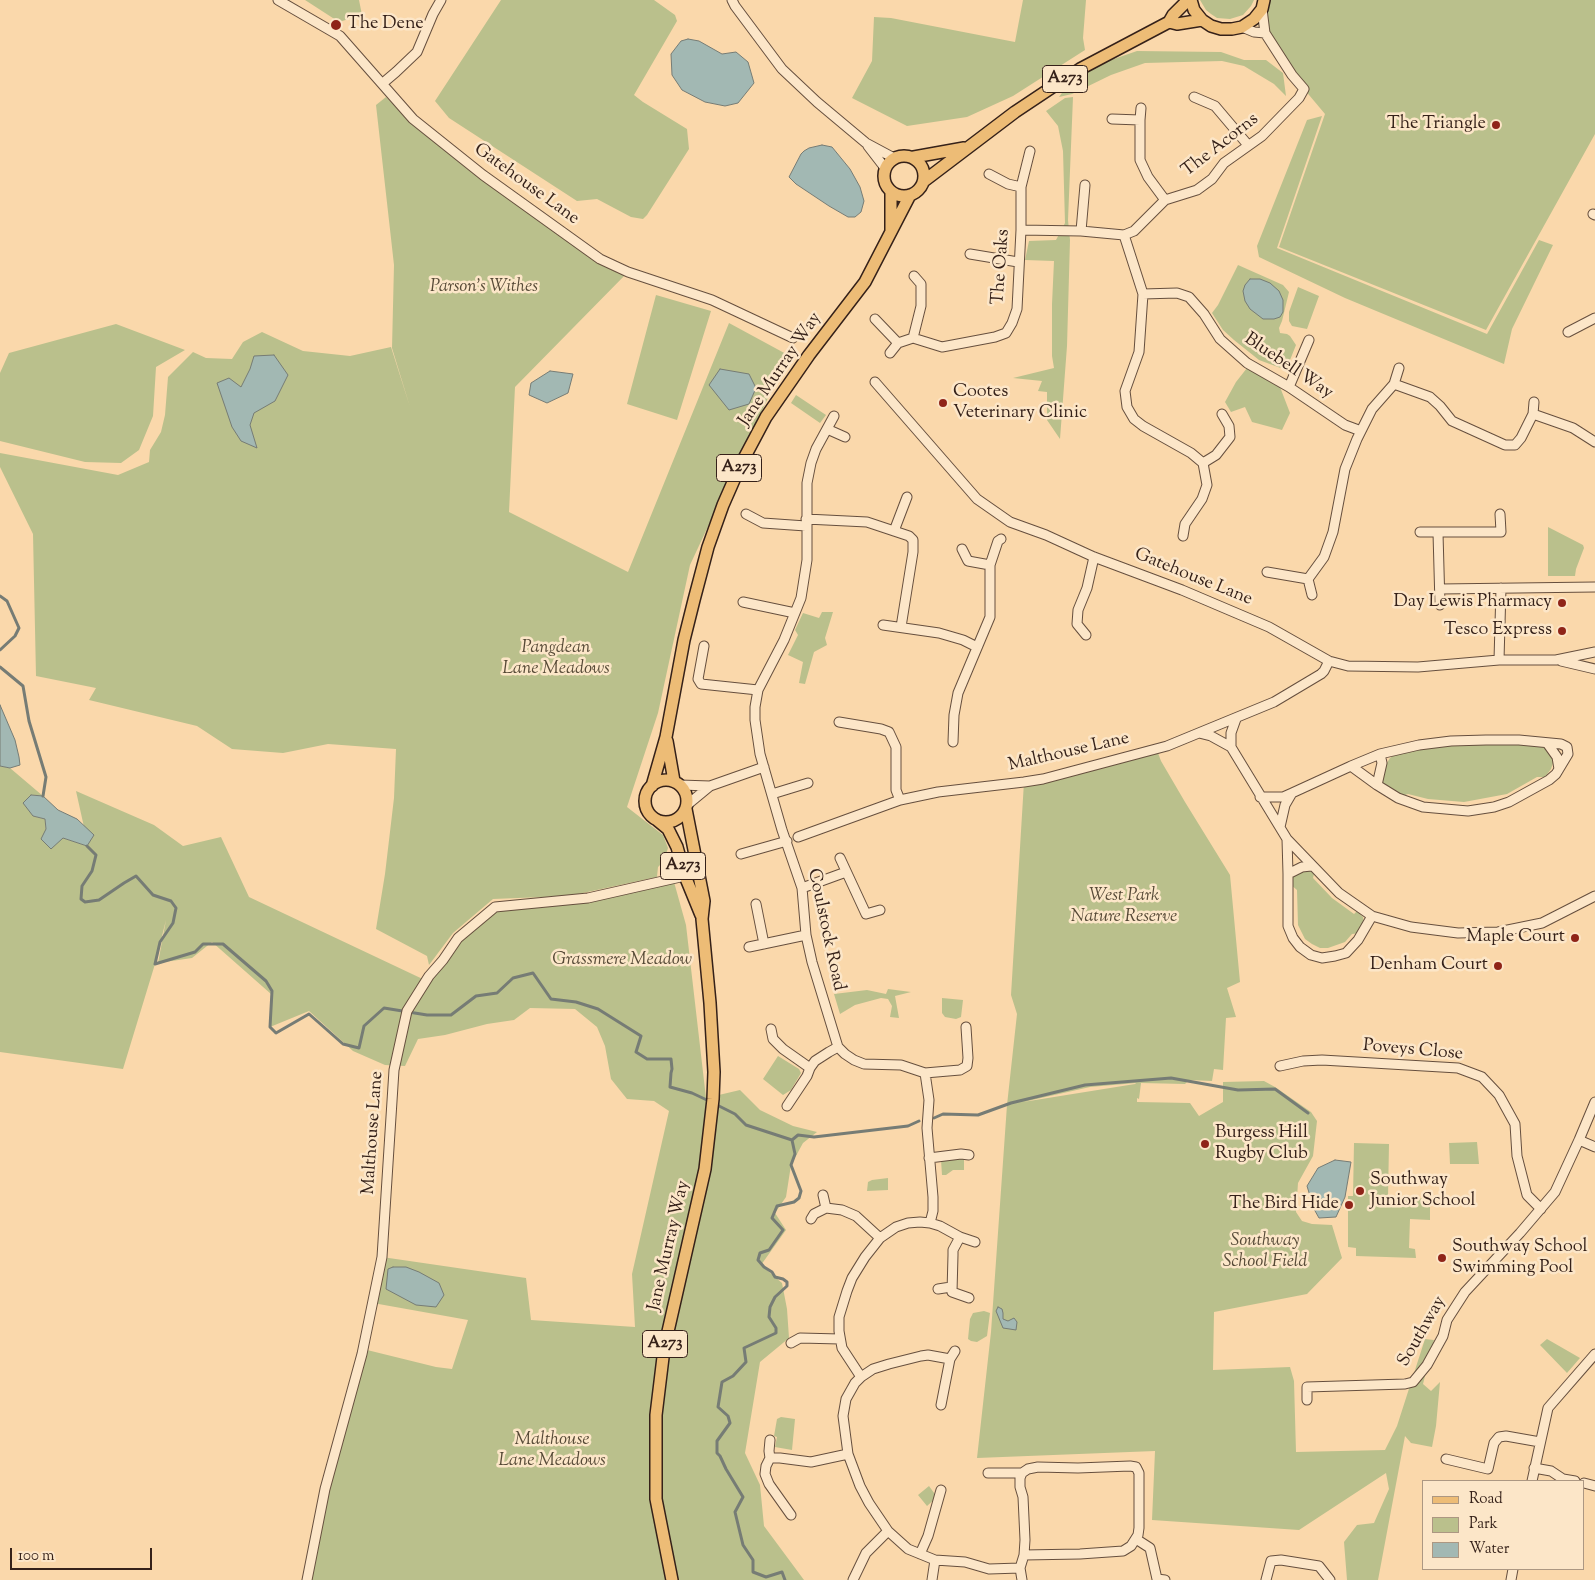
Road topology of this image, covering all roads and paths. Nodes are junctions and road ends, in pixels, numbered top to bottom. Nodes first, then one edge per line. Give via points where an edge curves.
1 (278, 0) edge
2 (441, 0) edge
3 (732, 0) edge
4 (1190, 0) edge
5 (1263, 4) edge
6 (1202, 20) junction
7 (1169, 22) junction
8 (1242, 26) junction
9 (1265, 33) junction
10 (383, 83) junction
11 (1194, 97) dead end
12 (1141, 108) dead end
13 (1112, 119) dead end
14 (1140, 120) junction
15 (866, 143) junction
16 (1248, 145) junction
17 (968, 147) junction
18 (1030, 151) dead end
19 (894, 158) junction
20 (914, 158) junction
21 (885, 168) junction
22 (989, 174) dead end
23 (924, 181) junction
24 (1084, 185) dead end
25 (1021, 187) junction
26 (891, 192) junction
27 (910, 195) junction
28 (1165, 200) junction
29 (1021, 230) junction
30 (1081, 231) junction
31 (890, 234) junction
32 (1124, 235) junction
33 (970, 254) dead end
34 (1018, 262) junction
35 (914, 276) dead end
36 (1143, 294) junction
37 (1595, 318) edge
38 (875, 319) dead end
39 (1568, 332) dead end
40 (794, 338) dead end
41 (914, 338) junction
42 (1309, 340) dead end
43 (898, 343) junction
44 (890, 353) dead end
45 (1399, 368) dead end
46 (876, 382) dead end
47 (1394, 384) junction
48 (1289, 387) junction
49 (1534, 402) dead end
50 (1222, 414) dead end
51 (1533, 414) junction
52 (834, 416) dead end
53 (827, 429) junction
54 (1361, 431) junction
55 (846, 437) dead end
56 (1595, 442) edge
57 (1203, 463) junction
58 (907, 497) dead end
59 (746, 514) dead end
60 (1500, 514) dead end
61 (806, 523) junction
62 (894, 531) junction
63 (1420, 532) dead end
64 (1438, 532) junction
65 (1183, 536) dead end
66 (1001, 539) dead end
67 (962, 550) dead end
68 (1094, 557) junction
69 (990, 565) junction
70 (1267, 572) dead end
71 (1308, 578) junction
72 (1595, 587) edge
73 (1501, 588) junction
74 (1440, 589) junction
75 (1312, 595) dead end
76 (743, 602) dead end
77 (1440, 605) dead end
78 (795, 613) junction
79 (883, 625) dead end
80 (901, 627) junction
81 (1086, 635) dead end
82 (704, 646) dead end
83 (978, 646) junction
84 (1595, 652) edge
85 (1499, 660) junction
86 (1556, 660) junction
87 (1329, 661) junction
88 (1595, 669) edge
89 (758, 690) junction
90 (1236, 719) junction
91 (839, 722) dead end
92 (1200, 733) junction
93 (666, 737) junction
94 (953, 742) dead end
95 (1547, 742) junction
96 (1231, 747) junction
97 (1380, 754) junction
98 (1351, 766) junction
99 (764, 767) junction
100 (1559, 769) junction
101 (677, 783) junction
102 (808, 783) dead end
103 (652, 786) junction
104 (710, 786) junction
105 (1377, 786) junction
106 (1292, 793) junction
107 (772, 794) junction
108 (1260, 797) junction
109 (900, 800) junction
110 (686, 807) junction
111 (656, 819) junction
112 (1280, 827) junction
113 (798, 837) dead end
114 (1287, 839) junction
115 (787, 841) junction
116 (741, 854) dead end
117 (840, 858) dead end
118 (1311, 866) junction
119 (846, 872) junction
120 (1288, 874) junction
121 (685, 876) junction
122 (802, 888) junction
123 (1595, 896) edge
124 (756, 904) dead end
125 (880, 910) dead end
126 (1372, 916) junction
127 (702, 919) junction
128 (806, 935) junction
129 (764, 944) junction
130 (749, 947) dead end
131 (966, 1027) dead end
132 (771, 1029) dead end
133 (838, 1047) junction
134 (1280, 1066) dead end
135 (810, 1068) junction
136 (925, 1073) junction
137 (1595, 1102) edge
138 (788, 1106) dead end
139 (1579, 1140) junction
140 (1595, 1146) edge
141 (969, 1155) dead end
142 (929, 1158) junction
143 (823, 1195) dead end
144 (826, 1208) junction
145 (1541, 1209) junction
146 (811, 1219) dead end
147 (930, 1223) junction
148 (960, 1237) junction
149 (880, 1238) junction
150 (975, 1242) dead end
151 (951, 1287) junction
152 (938, 1289) dead end
153 (969, 1298) dead end
154 (840, 1339) junction
155 (791, 1342) dead end
156 (955, 1351) dead end
157 (1595, 1354) edge
158 (950, 1359) junction
159 (861, 1377) junction
160 (1307, 1400) dead end
161 (941, 1405) dead end
162 (770, 1440) dead end
163 (1540, 1442) junction
164 (848, 1454) junction
165 (770, 1458) junction
166 (1446, 1459) dead end
167 (1534, 1468) junction
168 (988, 1473) dead end
169 (1022, 1473) junction
170 (1532, 1480) edge
171 (1569, 1480) edge
172 (941, 1490) dead end
173 (791, 1515) dead end
174 (888, 1530) junction
175 (1136, 1539) junction
176 (920, 1554) junction
177 (1024, 1555) junction
178 (935, 1560) junction
179 (1020, 1568) junction
180 (307, 1580) edge
181 (672, 1580) edge
182 (853, 1580) edge
183 (932, 1580) edge
184 (1022, 1580) edge
185 (1165, 1580) edge
186 (1266, 1580) edge
187 (1330, 1580) edge

1 - 10 street, Gatehouse Lane via 340,36
2 - 10 street via 417,52
3 - 15 street via 782,69
4 - 6 main road
4 - 7 main road, A273 via 1173,14
5 - 8 main road via 1254,19
5 - 9 street
6 - 7 main road, A273
6 - 8 main road via 1221,29
7 - 17 main road, A273 via 1080,69
8 - 9 street
9 - 16 street, The Acorns via 1304,89 1276,123
10 - 40 street, Gatehouse Lane via 413,119 467,163 600,259 628,272 712,300
11 - 16 street via 1215,106
12 - 14 street
13 - 14 street
14 - 28 street via 1140,160
15 - 19 street
15 - 21 street
16 - 28 street, The Acorns via 1197,190
17 - 20 main road, A273
17 - 23 main road, A273
18 - 25 street, The Oaks
19 - 20 main road via 907,155
19 - 21 main road
20 - 23 main road via 923,168
21 - 26 main road via 884,180
22 - 25 street
23 - 27 main road
24 - 30 street
25 - 29 street, The Oaks
26 - 27 main road
26 - 31 main road, Jane Murray Way / A273
27 - 31 main road, Jane Murray Way / A273
28 - 32 street, The Acorns via 1134,231
29 - 30 street
29 - 34 street, The Oaks
30 - 32 street
31 - 93 main road, Jane Murray Way / A273 via 865,282 766,417 741,464 708,548 684,640
32 - 36 street
33 - 34 street
34 - 41 street, The Oaks via 1017,309 1006,333 942,347
35 - 41 street via 921,284 921,306
36 - 48 street, Bluebell Way via 1177,293 1189,297 1220,339 1247,363
36 - 57 street via 1139,352 1125,391 1127,407 1143,426
37 - 39 street
38 - 43 street
41 - 43 street
42 - 48 street
43 - 44 street
45 - 47 street
46 - 68 street, Gatehouse Lane via 978,499 1010,522
47 - 51 street via 1430,397 1452,421 1505,445 1515,445
47 - 54 street via 1372,409
48 - 54 street, Bluebell Way via 1345,425
49 - 51 street
50 - 57 street via 1229,426 1230,437 1216,455
51 - 56 street via 1573,428
52 - 53 street, Coulstock Road
53 - 55 street
53 - 61 street, Coulstock Road via 816,449 806,483
54 - 71 street via 1345,469 1333,532 1324,557
57 - 65 street via 1207,485 1202,499 1185,524
58 - 62 street
59 - 61 street via 763,523
60 - 64 street via 1501,532
61 - 62 street via 867,522
61 - 78 street, Coulstock Road via 806,573
62 - 80 street via 913,540
63 - 64 street
64 - 74 street
66 - 69 street
67 - 69 street via 968,561
68 - 81 street via 1076,624
68 - 87 street, Gatehouse Lane via 1269,627
69 - 83 street via 990,618
70 - 71 street
71 - 75 street
72 - 73 street
73 - 74 street
73 - 85 street
74 - 77 street
76 - 78 street
78 - 89 street, Coulstock Road
79 - 80 street
80 - 83 street via 951,636
82 - 89 street via 698,679 701,684
83 - 94 street via 955,702
84 - 86 street, Gatehouse Lane
85 - 86 street, Gatehouse Lane
85 - 87 street, Gatehouse Lane via 1418,667 1348,666
86 - 88 street, Gatehouse Lane
87 - 90 street, Malthouse Lane via 1321,674 1274,702
89 - 99 street, Coulstock Road via 755,720
90 - 92 street, Malthouse Lane
90 - 96 street
91 - 109 street via 889,732 896,747 896,790
92 - 96 street
92 - 109 street, Malthouse Lane via 1167,746 1044,779
93 - 101 main road, A273
93 - 103 main road, A273
95 - 97 street via 1451,740
95 - 100 street via 1558,757
95 - 100 street via 1567,747 1568,754
96 - 108 street
97 - 98 street
97 - 105 street via 1382,763
98 - 105 street
98 - 106 street
99 - 104 street
99 - 107 street, Coulstock Road
100 - 105 street via 1549,780 1510,802 1468,811 1423,807
101 - 103 main road via 662,780
101 - 104 street
101 - 110 main road via 686,794
102 - 107 street
103 - 111 main road via 645,802
104 - 110 street
106 - 108 street via 1282,797
106 - 112 street
107 - 115 street, Coulstock Road
108 - 112 street
109 - 113 street, Malthouse Lane
110 - 111 main road via 674,820
110 - 127 main road, Jane Murray Way / A273 via 704,900
111 - 121 main road, Jane Murray Way / A273 via 668,828
112 - 114 street
114 - 118 street
114 - 120 street
115 - 116 street
115 - 122 street, Coulstock Road
117 - 119 street
118 - 120 street
118 - 126 street via 1339,893
119 - 122 street
119 - 125 street via 866,914
120 - 126 street via 1288,926 1300,947 1311,954 1322,958 1346,953
121 - 127 main road, Jane Murray Way / A273
121 - 180 street, Malthouse Lane via 588,898 495,907 458,938 407,1010 394,1070 382,1257 362,1354 325,1490
122 - 128 street, Coulstock Road
123 - 126 street via 1542,923 1498,932 1411,927
124 - 129 street
127 - 181 main road, Jane Murray Way / A273 via 713,1062 712,1104 705,1169 664,1349 656,1415 656,1499
128 - 129 street
128 - 133 street, Coulstock Road
129 - 130 street
131 - 136 street via 967,1066 960,1070
132 - 135 street via 773,1039 783,1049
133 - 135 street via 815,1061
133 - 136 street via 864,1064 901,1065
134 - 145 street, Poveys Close via 1322,1060 1458,1068 1482,1077 1499,1094 1515,1124 1517,1156 1527,1195
135 - 138 street
136 - 142 street via 929,1100
137 - 139 street, Southway
139 - 140 street
139 - 145 street, Southway via 1555,1192
141 - 142 street
142 - 147 street via 933,1197
143 - 144 street
144 - 146 street
144 - 149 street via 856,1216
145 - 160 street, Southway via 1465,1292 1447,1320 1443,1336 1427,1365 1413,1382 1307,1388
147 - 148 street
147 - 149 street via 902,1224
148 - 150 street
148 - 151 street via 954,1250
149 - 154 street via 849,1284 839,1317
151 - 152 street
151 - 153 street via 952,1292
154 - 155 street via 800,1338
154 - 159 street via 842,1348
156 - 158 street
157 - 163 street via 1548,1408
158 - 159 street via 921,1356 872,1369
158 - 161 street
159 - 164 street via 846,1399 843,1416
162 - 165 street
163 - 166 street via 1499,1437 1494,1443 1488,1469
163 - 167 street
164 - 165 street via 811,1462
164 - 174 street via 865,1495
165 - 173 street via 765,1474
167 - 170 street
167 - 171 street via 1551,1471
168 - 169 street
169 - 175 street via 1038,1467 1136,1467 1139,1473
169 - 177 street
172 - 176 street
174 - 176 street
174 - 182 street via 866,1553
175 - 177 street via 1123,1551
175 - 185 street via 1150,1548 1157,1579
176 - 178 street
177 - 179 street
178 - 179 street via 965,1562 990,1569
178 - 183 street
179 - 184 street
186 - 187 street via 1271,1562 1281,1560 1319,1566

